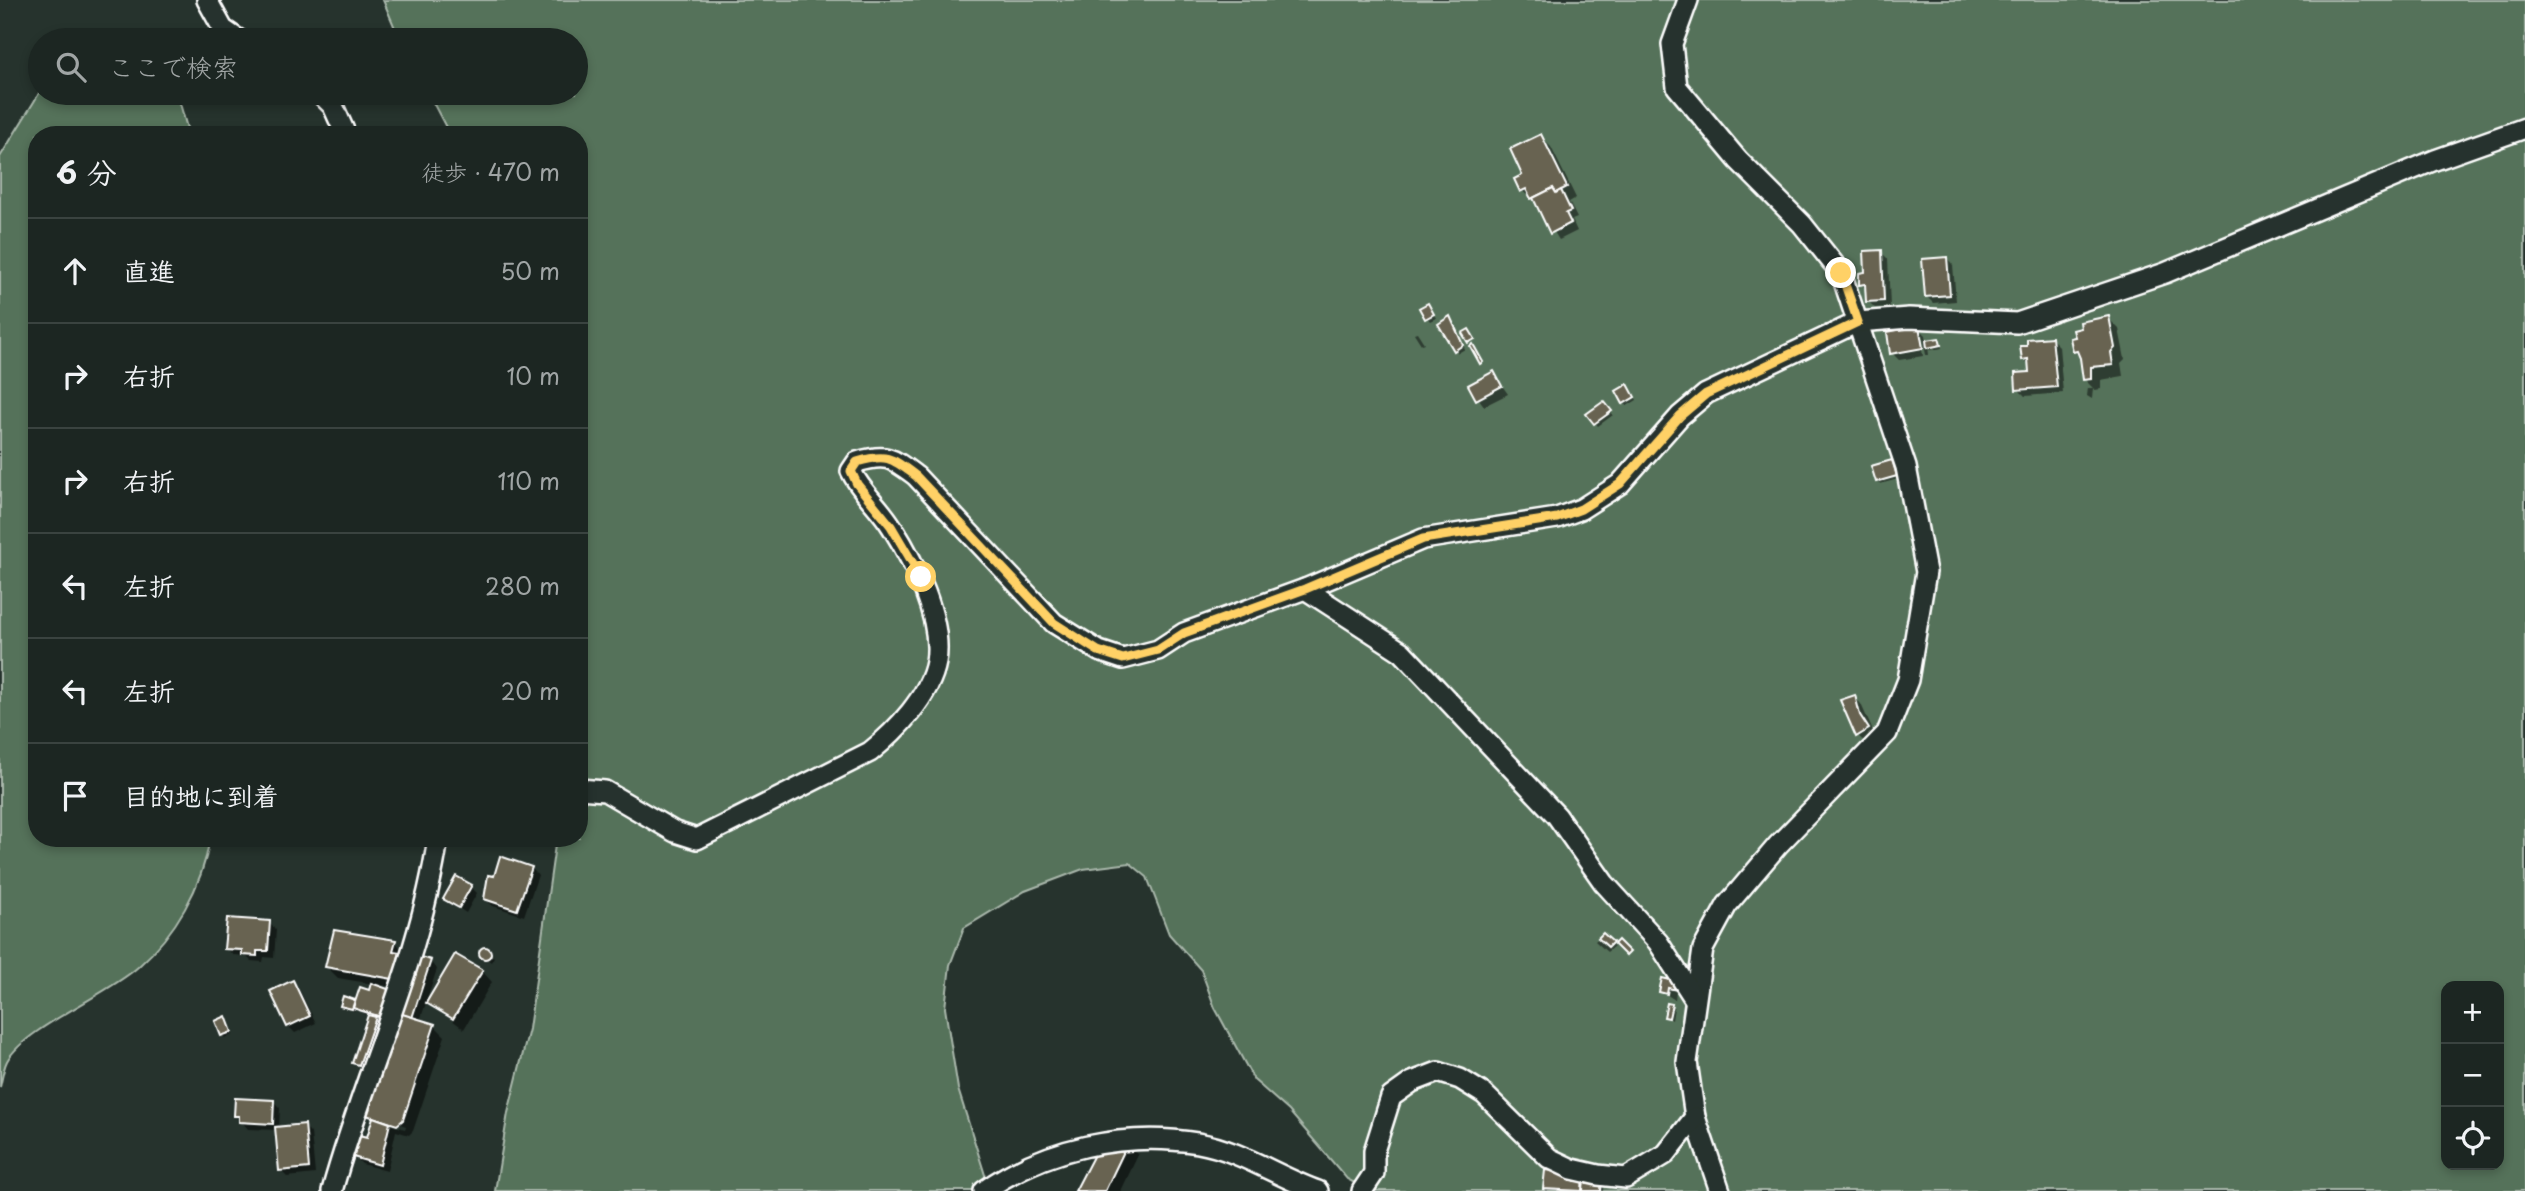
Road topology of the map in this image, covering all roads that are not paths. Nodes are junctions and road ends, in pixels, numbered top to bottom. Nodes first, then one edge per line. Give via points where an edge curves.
1 (206, 0) edge
2 (1688, 0) edge
3 (222, 28) edge
4 (331, 105) edge
5 (342, 126) edge
6 (2525, 128) edge
7 (1858, 322) junction
8 (1305, 589) junction
9 (588, 790) edge
10 (437, 847) edge
11 (1694, 998) junction
12 (1695, 1117) junction
13 (332, 1191) edge
14 (984, 1191) edge
15 (1318, 1191) edge
16 (1362, 1191) edge
17 (1720, 1191) edge

1 - 3 street
2 - 7 street via 1672,44 1677,87 1841,273
4 - 5 street
6 - 7 street via 2435,160 2165,273 2017,323 1909,317
7 - 8 street via 1706,394 1680,416 1620,484 1581,509 1557,518 1423,539
7 - 11 street via 1906,467 1926,572 1908,680 1887,733 1778,845 1727,905 1703,949
8 - 9 street via 1184,633 1158,650 1123,659 1098,651 1054,623 916,476 893,458 877,456 857,462 851,471 921,577 936,637 936,663 894,732 870,752 697,839 675,832 605,791
8 - 11 street via 1402,652 1557,816 1604,883 1658,942
10 - 13 street via 403,978
11 - 12 street via 1687,1062
12 - 16 street via 1666,1154 1626,1178 1598,1175 1549,1158 1484,1094 1438,1072 1391,1097 1374,1151 1374,1173
12 - 17 street
14 - 15 street via 1031,1164 1071,1150 1143,1140 1200,1143

